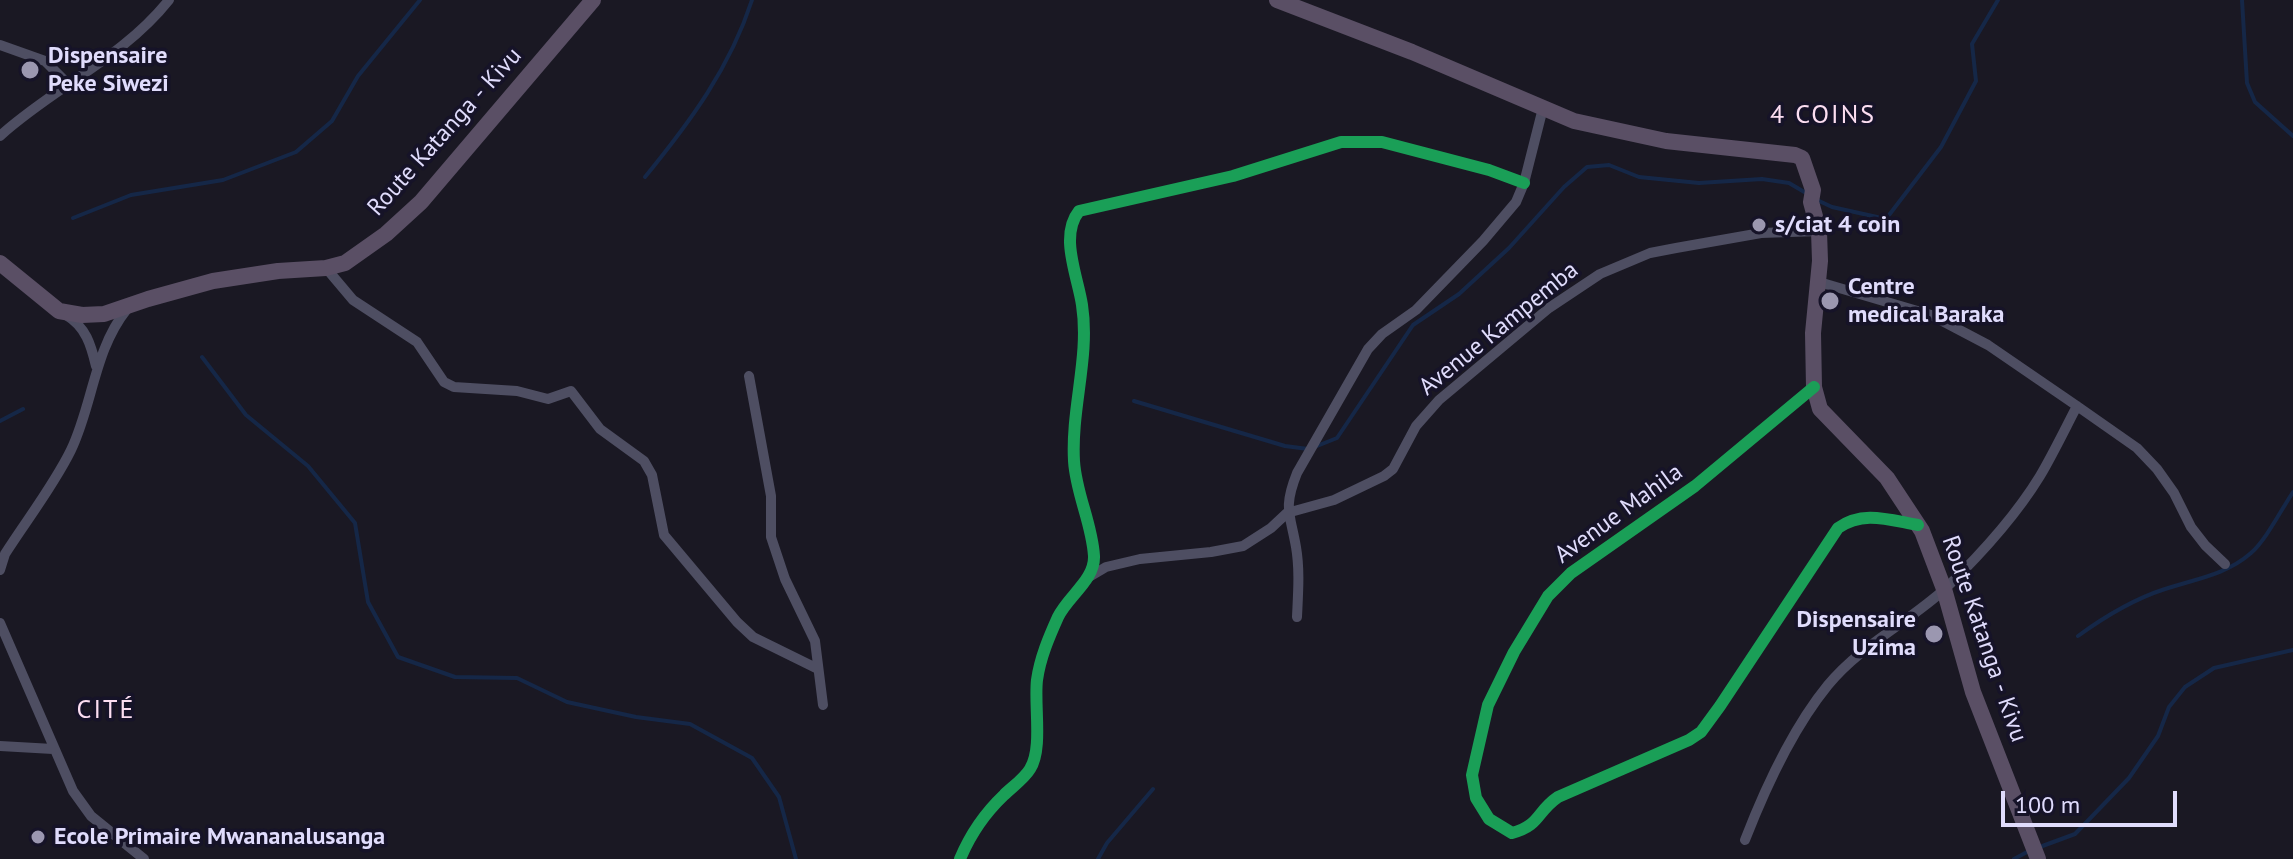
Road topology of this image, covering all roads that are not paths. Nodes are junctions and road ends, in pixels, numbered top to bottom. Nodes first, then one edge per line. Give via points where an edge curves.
1 (169, 0) edge
2 (593, 0) edge
3 (1277, 0) edge
4 (0, 45) edge
5 (68, 84) junction
6 (1543, 108) junction
7 (0, 136) edge
8 (1524, 183) junction
9 (1819, 231) junction
10 (0, 263) edge
11 (326, 268) junction
12 (1819, 282) junction
13 (128, 307) junction
14 (59, 311) junction
15 (96, 366) junction
16 (749, 376) dead end
17 (1814, 387) junction
18 (2077, 406) junction
19 (1287, 513) junction
20 (1918, 525) junction
21 (2225, 564) dead end
22 (0, 570) edge
23 (1089, 577) junction
24 (1944, 589) junction
25 (1297, 617) dead end
26 (0, 623) edge
27 (818, 669) junction
28 (823, 705) dead end
29 (0, 746) edge
30 (53, 749) junction
31 (1745, 840) dead end
32 (144, 859) edge
33 (960, 859) edge
34 (2038, 859) edge

1 - 5 street via 99,65
2 - 11 highway, Route Katanga - Kivu via 421,202 365,251
3 - 6 highway, Route Katanga - Kivu
4 - 5 street via 45,61
5 - 7 street
6 - 8 street
6 - 9 highway, Route Katanga - Kivu via 1621,133 1802,158
8 - 19 street via 1516,202 1483,241 1416,310 1368,349 1303,459
8 - 23 street via 1382,142 1341,142 1233,176 1079,211 1072,226 1072,258 1085,338 1074,447 1078,490 1092,541
9 - 12 highway, Route Katanga - Kivu
9 - 19 street, Avenue Kampemba via 1761,233 1650,253 1600,274 1549,308 1439,400 1384,476 1334,500
10 - 14 highway
11 - 13 highway, Route Katanga - Kivu via 236,277
11 - 27 street via 353,300 417,342 444,382 548,399 574,393 600,429 644,461 652,475 664,535 737,622 753,637
12 - 17 highway, Route Katanga - Kivu
12 - 18 street via 1931,315 1988,345
13 - 14 highway, Route Katanga - Kivu via 104,314
13 - 15 street
14 - 15 street via 87,336
15 - 22 street via 87,410 70,452
16 - 27 street via 771,496 771,537 815,641
17 - 20 highway, Route Katanga - Kivu via 1820,409 1887,478
17 - 20 street, Avenue Mahila via 1695,486 1571,573 1548,596 1488,705 1472,775 1476,798 1489,819 1512,833 1530,828 1558,797 1701,732 1838,528 1851,518 1868,516
18 - 21 street via 2137,448 2157,469 2191,527
18 - 24 street via 2009,519
19 - 23 street via 1243,546 1140,559
19 - 25 street via 1296,548
20 - 24 highway, Route Katanga - Kivu
23 - 33 street via 1062,610 1042,656 1036,757 977,827
24 - 31 street via 1829,683 1786,751
24 - 34 highway, Route Katanga - Kivu via 1973,692
26 - 30 street
27 - 28 street
29 - 30 street
30 - 32 street via 91,816

